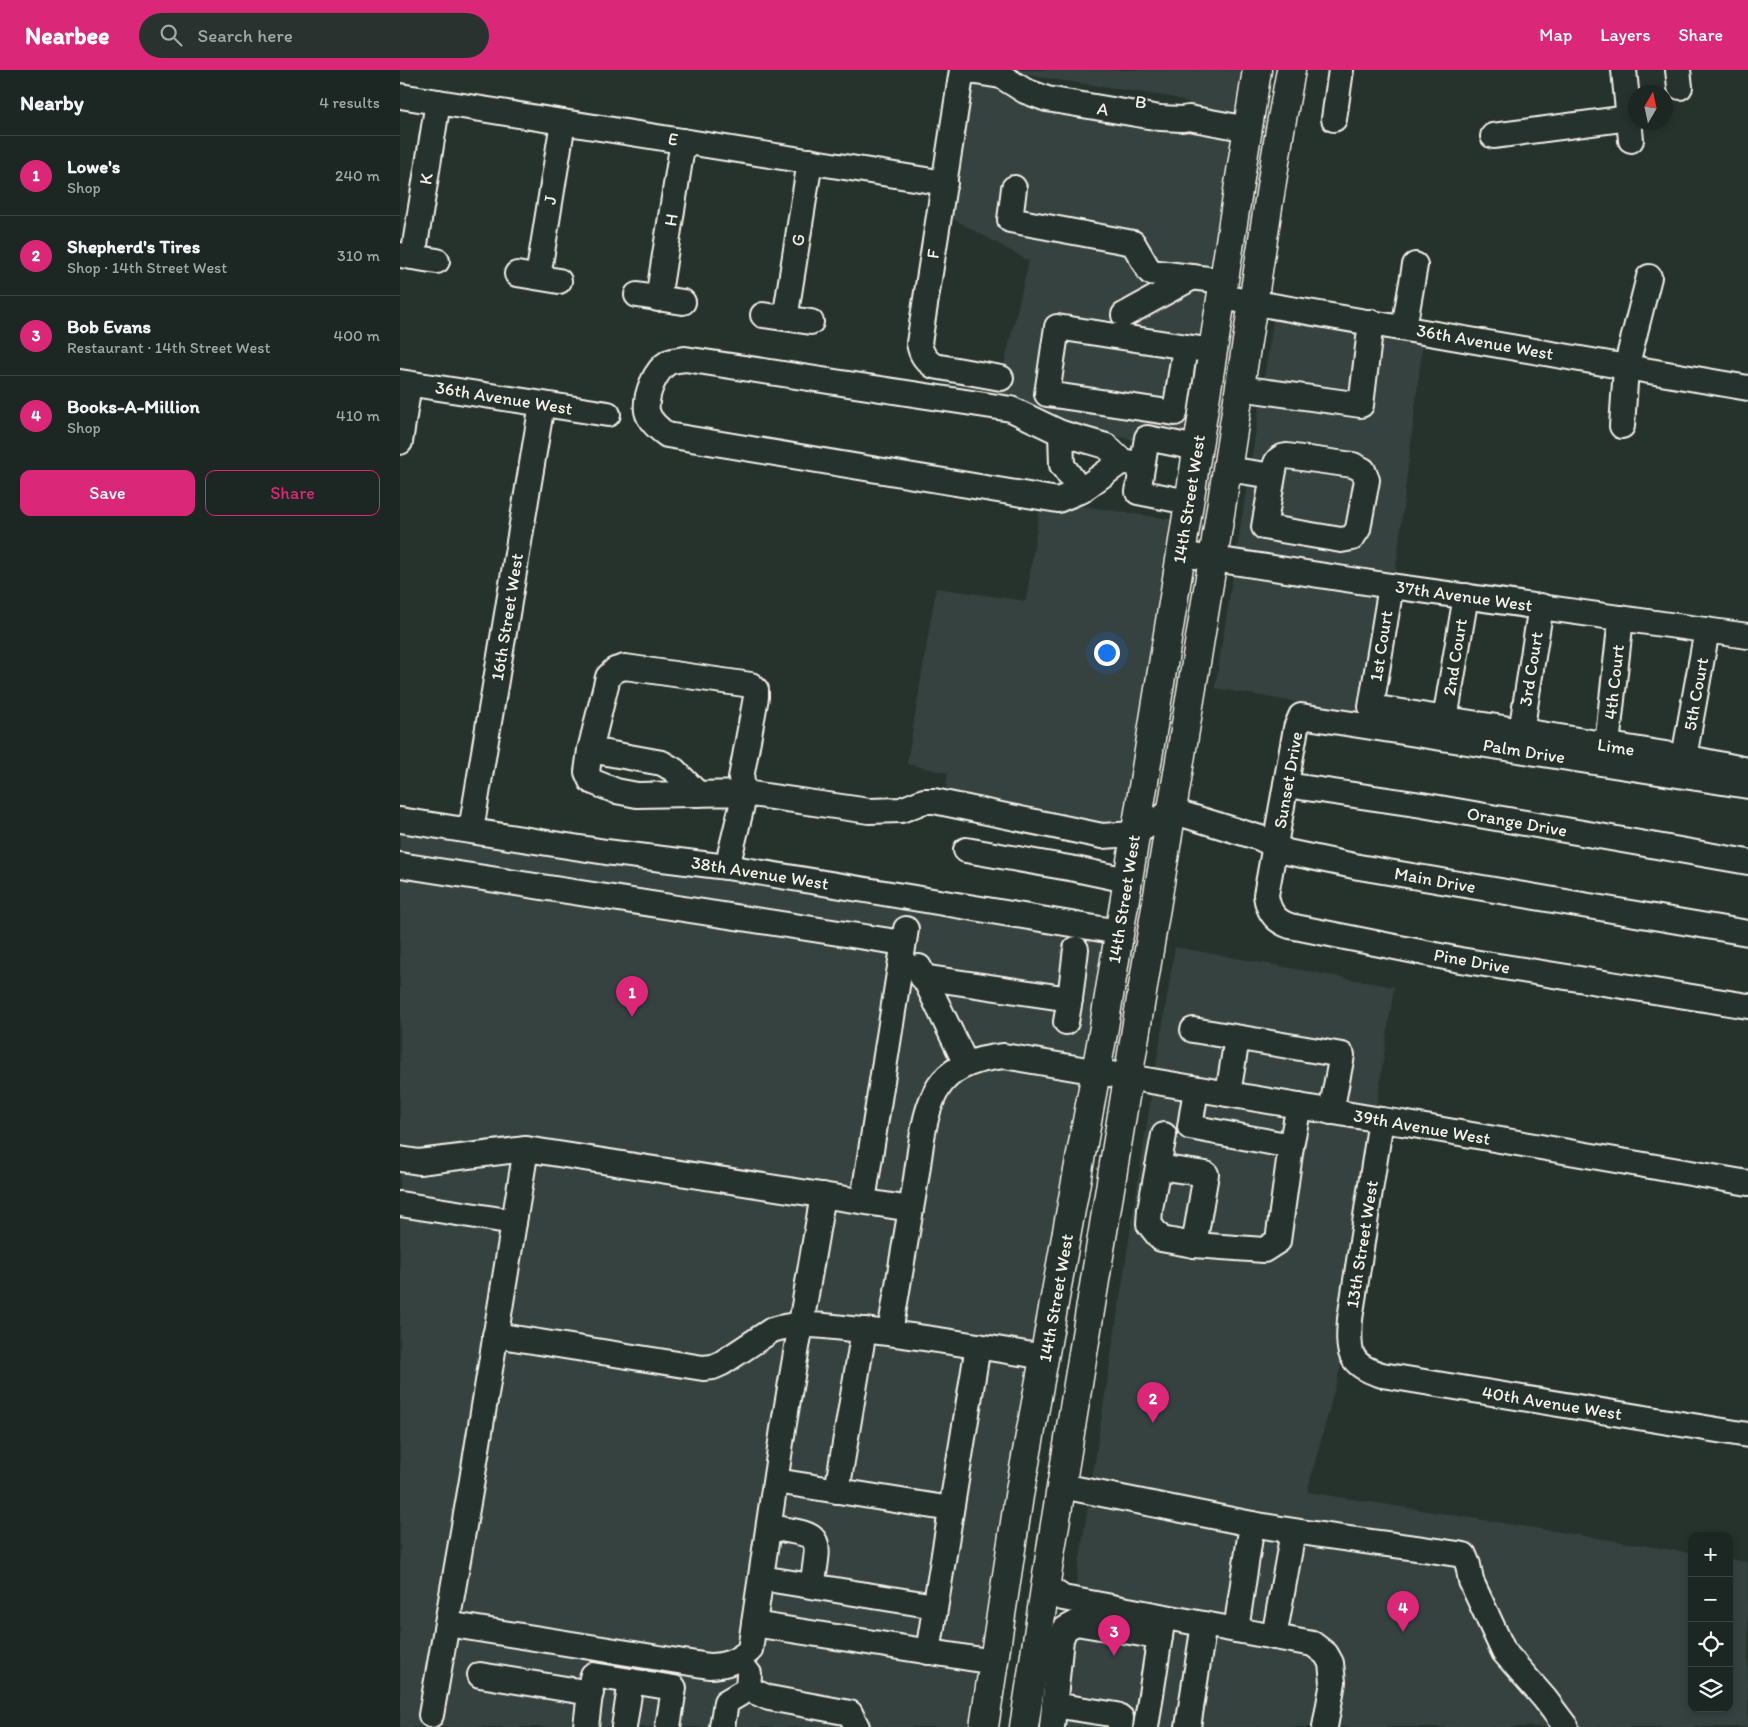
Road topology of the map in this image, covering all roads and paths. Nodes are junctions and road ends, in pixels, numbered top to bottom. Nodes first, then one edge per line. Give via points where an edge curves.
1 (963, 70) edge
2 (1257, 70) edge
3 (1291, 70) edge
4 (1341, 70) edge
5 (1624, 70) edge
6 (1001, 73) edge
7 (400, 96) edge
8 (438, 102) junction
9 (1334, 119) dead end
10 (563, 122) junction
11 (1248, 129) junction
12 (1493, 136) dead end
13 (683, 140) junction
14 (810, 161) junction
15 (945, 183) junction
16 (1014, 188) dead end
17 (407, 256) edge
18 (437, 261) dead end
19 (1415, 266) dead end
20 (1650, 276) dead end
21 (538, 277) dead end
22 (1193, 277) junction
23 (1222, 289) junction
24 (683, 302) dead end
25 (1253, 302) junction
26 (763, 314) dead end
27 (787, 318) junction
28 (811, 322) dead end
29 (1371, 322) junction
30 (1108, 323) junction
31 (1404, 328) junction
32 (1185, 347) junction
33 (1212, 351) junction
34 (1626, 368) junction
35 (1001, 378) dead end
36 (405, 383) edge
37 (1240, 388) junction
38 (1748, 388) edge
39 (542, 404) junction
40 (608, 414) dead end
41 (1622, 426) dead end
42 (1061, 433) junction
43 (400, 442) edge
44 (1197, 448) junction
45 (1132, 463) junction
46 (1227, 469) junction
47 (1273, 476) junction
48 (1081, 491) junction
49 (1188, 502) junction
50 (1181, 554) junction
51 (1213, 559) junction
52 (1391, 586) junction
53 (1466, 596) junction
54 (1541, 606) junction
55 (1621, 618) junction
56 (1707, 630) junction
57 (1748, 636) edge
58 (1371, 707) joint
59 (1301, 716) joint
60 (1445, 719) junction
61 (1521, 732) junction
62 (1606, 746) junction
63 (590, 750) junction
64 (1684, 757) junction
65 (1748, 770) edge
66 (1286, 785) junction
67 (1748, 786) edge
68 (745, 793) junction
69 (698, 794) junction
70 (1172, 811) junction
71 (400, 820) edge
72 (471, 830) junction
73 (1134, 834) junction
74 (1276, 845) junction
75 (966, 850) dead end
76 (1748, 862) edge
77 (400, 865) edge
78 (727, 867) junction
79 (1127, 880) junction
80 (913, 898) junction
81 (1119, 932) junction
82 (1748, 933) edge
83 (904, 936) junction
84 (1076, 949) dead end
85 (922, 976) junction
86 (1070, 998) junction
87 (1748, 1006) edge
88 (1066, 1022) dead end
89 (1193, 1030) dead end
90 (1237, 1038) junction
91 (966, 1064) junction
92 (1097, 1071) junction
93 (1128, 1078) junction
94 (1196, 1089) junction
95 (1228, 1094) junction
96 (1299, 1106) junction
97 (1331, 1112) junction
98 (1381, 1120) junction
99 (1164, 1135) dead end
100 (1291, 1146) junction
101 (526, 1149) junction
102 (400, 1159) edge
103 (1158, 1167) junction
104 (1748, 1183) edge
105 (823, 1195) junction
106 (862, 1202) junction
107 (400, 1204) edge
108 (911, 1209) junction
109 (514, 1222) junction
110 (1194, 1245) junction
111 (801, 1325) junction
112 (864, 1330) junction
113 (890, 1332) junction
114 (495, 1335) junction
115 (978, 1346) junction
116 (1045, 1357) junction
117 (1358, 1365) joint
118 (1036, 1408) junction
119 (1748, 1435) edge
120 (776, 1480) junction
121 (1062, 1486) junction
122 (837, 1490) junction
123 (951, 1509) junction
124 (1252, 1524) junction
125 (769, 1527) junction
126 (1293, 1532) junction
127 (761, 1578) junction
128 (812, 1586) junction
129 (1046, 1587) junction
130 (936, 1606) junction
131 (447, 1624) junction
132 (754, 1624) junction
133 (1204, 1624) junction
134 (1162, 1627) junction
135 (1236, 1630) junction
136 (1274, 1637) junction
137 (596, 1649) junction
138 (750, 1650) junction
139 (928, 1652) junction
140 (994, 1662) junction
141 (480, 1675) dead end
142 (631, 1681) junction
143 (592, 1684) junction
144 (748, 1689) junction
145 (1053, 1716) edge
146 (854, 1720) edge
147 (430, 1723) edge
148 (586, 1726) edge
149 (624, 1727) edge
150 (668, 1727) edge
151 (722, 1727) edge
152 (984, 1727) edge
153 (1024, 1727) edge
154 (1120, 1727) edge
155 (1146, 1727) edge
156 (1188, 1727) edge
157 (1325, 1727) edge
158 (1566, 1727) edge

1 - 6 street, A
1 - 15 street, F
2 - 11 main road, 14th Street West
3 - 25 main road, 14th Street West
4 - 9 street
5 - 12 street via 1630,129
6 - 11 street, A via 1025,91 1047,99
7 - 8 street, E
8 - 10 street, E
8 - 17 street, K
10 - 13 street, E
10 - 21 street, J
11 - 23 main road, 14th Street West
13 - 14 street, E
13 - 24 street, H via 648,297
14 - 15 street, E
14 - 27 street, G
15 - 35 street, F via 919,343 921,352 934,366
16 - 22 street, 36th Avenue West via 1010,220 1133,243 1150,272
17 - 18 street, K
19 - 31 street
20 - 34 street
22 - 23 street, 36th Avenue West
22 - 30 street
23 - 25 street, 36th Avenue West
23 - 33 main road, 14th Street West
25 - 29 street, 36th Avenue West
25 - 37 main road, 14th Street West
26 - 27 street
27 - 28 street
29 - 31 street, 36th Avenue West
29 - 37 street via 1361,405
30 - 32 street
30 - 32 street via 1058,327 1047,394 1175,413
31 - 34 street, 36th Avenue West
32 - 33 street
33 - 44 main road, 14th Street West
34 - 38 street, 36th Avenue West
34 - 41 street
36 - 39 street, 36th Avenue West
36 - 43 street
37 - 46 main road, 14th Street West
39 - 40 street, 36th Avenue West
39 - 72 street, 16th Street West
42 - 45 street via 1106,446
42 - 48 street via 1062,465
42 - 48 street via 1011,409 685,359 670,362 661,369 653,383 647,412 654,425 667,435 1058,500
44 - 45 street via 1147,438
44 - 49 main road, 14th Street West
45 - 48 street
45 - 49 street via 1138,492
46 - 47 street
46 - 51 main road, 14th Street West
47 - 47 street via 1264,527 1352,538 1358,529 1367,480 1363,470 1353,465 1281,456
49 - 50 main road, 14th Street West
50 - 51 street, 37th Avenue West
50 - 73 main road, 14th Street West
51 - 52 street, 37th Avenue West
51 - 70 main road, 14th Street West
52 - 53 street, 37th Avenue West
52 - 58 street, 1st Court
53 - 54 street, 37th Avenue West
53 - 60 street, 2nd Court
54 - 55 street, 37th Avenue West
54 - 61 street, 3rd Court
55 - 56 street, 37th Avenue West
55 - 62 street, 4th Court
56 - 57 street, 37th Avenue West
56 - 64 street, 5th Court
58 - 60 street, Lime
59 - 66 street, Sunset Drive
59 - 67 street, Palm Drive
60 - 61 street, Lime
61 - 62 street, Lime
62 - 64 street, Lime
63 - 68 street via 608,677 615,670 625,667 751,685 756,690 756,697 741,778
63 - 69 street via 662,763 674,770
63 - 69 street via 587,772 591,781 599,785 637,795
64 - 65 street, Lime
66 - 74 street, Sunset Drive
66 - 76 street, Orange Drive via 1422,805
68 - 69 street
68 - 73 street via 869,811 901,810 924,801 934,801 1102,836
68 - 78 street
70 - 73 street
70 - 74 street, Main Drive
70 - 93 main road, 14th Street West
71 - 72 street, 38th Avenue West
72 - 78 street, 38th Avenue West
73 - 79 main road, 14th Street West
74 - 82 street, Main Drive via 1287,852 1359,867
74 - 87 street, Pine Drive via 1266,895 1274,918 1284,924 1460,960
75 - 79 street
77 - 83 street
78 - 80 street, 38th Avenue West
79 - 81 main road, 14th Street West
80 - 81 street, 38th Avenue West
80 - 83 street
81 - 92 main road, 14th Street West
83 - 85 street
83 - 106 street
84 - 86 street
85 - 86 street
85 - 91 street
86 - 88 street
89 - 90 street
90 - 95 street
90 - 97 street via 1342,1054
91 - 92 street, 39th Avenue West via 1004,1056
91 - 108 street via 942,1083 929,1105
92 - 93 street, 39th Avenue West
92 - 116 main road, 14th Street West
93 - 94 street, 39th Avenue West
93 - 121 main road, 14th Street West
94 - 95 street, 39th Avenue West
94 - 100 street via 1190,1127
95 - 96 street, 39th Avenue West
96 - 97 street, 39th Avenue West
96 - 100 street
97 - 98 street, 39th Avenue West
98 - 104 street, 39th Avenue West
98 - 117 street, 13th Street West via 1350,1319 1350,1352
99 - 103 street
100 - 110 street via 1278,1241 1264,1250
101 - 102 street via 419,1162
101 - 105 street
101 - 109 street
103 - 110 street via 1149,1224 1161,1239
103 - 110 street via 1206,1174
105 - 106 street
105 - 111 street
106 - 108 street
107 - 109 street
108 - 113 street
109 - 114 street
111 - 112 street
111 - 114 street via 772,1330 722,1363 703,1368
111 - 120 street
112 - 113 street
112 - 122 street
113 - 115 street
114 - 131 street
115 - 116 street
115 - 123 street
116 - 118 main road, 14th Street West
117 - 119 street, 40th Avenue West via 1382,1375
118 - 129 main road via 1032,1505 1026,1552 1032,1574
118 - 140 main road, 14th Street West
120 - 122 street
120 - 125 street
121 - 124 street
121 - 129 main road, 14th Street West
122 - 123 street
123 - 130 street
124 - 126 street
124 - 135 street
125 - 127 street
125 - 128 street via 812,1536 818,1548
126 - 136 street
126 - 158 street via 1464,1555 1471,1581 1504,1652
127 - 128 street
127 - 132 street
128 - 130 street
129 - 134 street via 1063,1598
129 - 153 main road, 14th Street West
130 - 139 street
131 - 137 street
131 - 147 street
132 - 138 street
132 - 139 street
133 - 134 street
133 - 135 street
133 - 156 street
134 - 145 street via 1076,1623 1065,1629 1061,1639
134 - 155 street
135 - 136 street
136 - 157 street via 1313,1644 1326,1654 1331,1663 1333,1682
137 - 138 street via 709,1666 740,1660
137 - 143 street
138 - 144 street
139 - 140 street
140 - 152 main road, 14th Street West
141 - 143 street
142 - 143 street
142 - 149 street
142 - 150 street via 674,1688
143 - 148 street
144 - 146 street via 769,1698
144 - 151 street via 726,1702
145 - 154 street via 1117,1715 1121,1718

